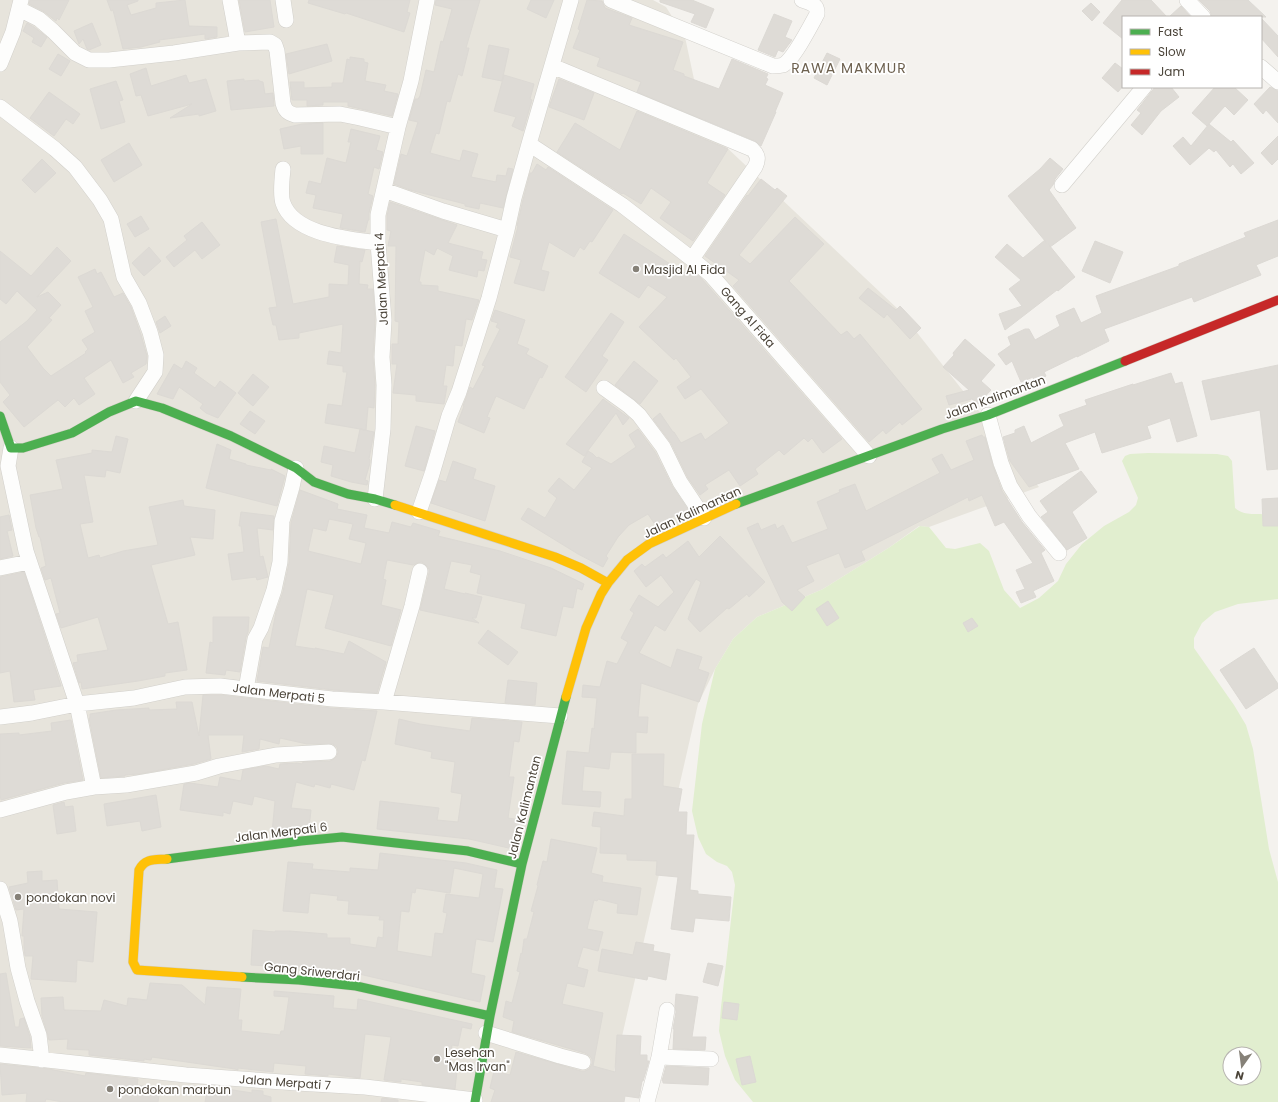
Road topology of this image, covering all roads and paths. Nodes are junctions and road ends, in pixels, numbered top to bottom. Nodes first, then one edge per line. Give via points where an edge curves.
1 (230, 0) edge
2 (283, 0) edge
3 (427, 0) edge
4 (571, 0) edge
5 (611, 0) edge
6 (802, 0) edge
7 (1187, 0) edge
8 (20, 4) edge
9 (1203, 16) edge
10 (286, 20) dead end
11 (238, 43) junction
12 (0, 64) edge
13 (552, 66) junction
14 (1262, 68) edge
15 (1278, 82) edge
16 (1143, 88) edge
17 (0, 107) edge
18 (398, 127) junction
19 (529, 144) junction
20 (282, 169) dead end
21 (1062, 185) dead end
22 (384, 190) junction
23 (507, 230) junction
24 (378, 243) junction
25 (692, 259) junction
26 (1278, 300) edge
27 (604, 388) dead end
28 (136, 401) junction
29 (988, 415) junction
30 (1, 423) edge
31 (11, 448) junction
32 (869, 456) junction
33 (296, 468) junction
34 (375, 499) junction
35 (419, 512) junction
36 (704, 518) junction
37 (1059, 553) dead end
38 (29, 562) junction
39 (0, 568) edge
40 (420, 571) dead end
41 (608, 583) junction
42 (246, 689) junction
43 (384, 702) junction
44 (77, 704) junction
45 (560, 716) junction
46 (0, 717) edge
47 (329, 752) dead end
48 (94, 787) junction
49 (0, 810) edge
50 (522, 864) junction
51 (0, 889) edge
52 (133, 962) joint
53 (667, 1010) dead end
54 (490, 1016) junction
55 (486, 1033) junction
56 (0, 1055) edge
57 (659, 1057) junction
58 (711, 1058) dead end
59 (42, 1060) junction
60 (583, 1062) dead end
61 (475, 1101) edge
62 (647, 1102) edge

1 - 11 street
2 - 10 street
3 - 18 street, Jalan Merpati 4
4 - 13 street
5 - 6 street via 778,66 791,58 817,14 818,9 812,3
7 - 9 street
8 - 11 street via 54,31 75,53 89,60 174,53
8 - 12 street via 13,32
11 - 18 street via 267,42 275,45 285,108 290,114 340,114
13 - 19 street
13 - 25 street via 752,149 756,153 758,162 755,167
14 - 15 street
16 - 21 street
17 - 28 street via 75,167 111,219 124,277 139,303 156,355 155,372
18 - 22 street, Jalan Merpati 4
19 - 23 street
19 - 25 street, Gang Al Fida via 622,205
20 - 24 street via 283,202 290,216 321,233
22 - 23 street
22 - 24 street, Jalan Merpati 4 via 378,215
23 - 35 street via 478,334
24 - 34 street, Jalan Merpati 4 via 384,320 384,385 383,429
25 - 32 street, Gang Al Fida via 721,285
26 - 29 street, Jalan Kalimantan
27 - 36 street via 639,415 664,447 680,482
28 - 31 street via 109,412 72,433 23,448
28 - 33 street via 162,408 231,436
29 - 32 street, Jalan Kalimantan
29 - 37 street via 1010,486 1029,516
30 - 31 street
31 - 38 street via 8,466
32 - 36 street, Jalan Kalimantan via 743,501
33 - 34 street via 314,482 348,494
33 - 42 street via 282,521 280,562 274,590 255,639
34 - 35 street
35 - 41 street via 555,557 582,568
36 - 41 street, Jalan Kalimantan via 649,544 627,560
38 - 39 street
38 - 44 street
40 - 43 street
41 - 45 street, Jalan Kalimantan via 600,594 586,628
42 - 43 street, Jalan Merpati 5
42 - 44 street, Jalan Merpati 5 via 220,686 185,687 134,698
43 - 45 street, Jalan Merpati 5
44 - 46 street, Jalan Merpati 5
44 - 48 street
45 - 50 street, Jalan Kalimantan
47 - 48 street via 276,755 196,773 126,785
48 - 49 street
50 - 52 street, Jalan Merpati 6 via 468,851 342,837 148,861 138,870
50 - 54 street, Jalan Kalimantan
51 - 59 street via 10,921 23,988 39,1035
52 - 54 street, Gang Sriwerdari via 137,970 144,971 300,980 356,986
53 - 57 street
54 - 55 street, Jalan Kalimantan
55 - 60 street
55 - 61 street, Jalan Kalimantan
56 - 59 street, Jalan Merpati 7
57 - 58 street
57 - 62 street
59 - 61 street, Jalan Merpati 7 via 186,1075 371,1088

